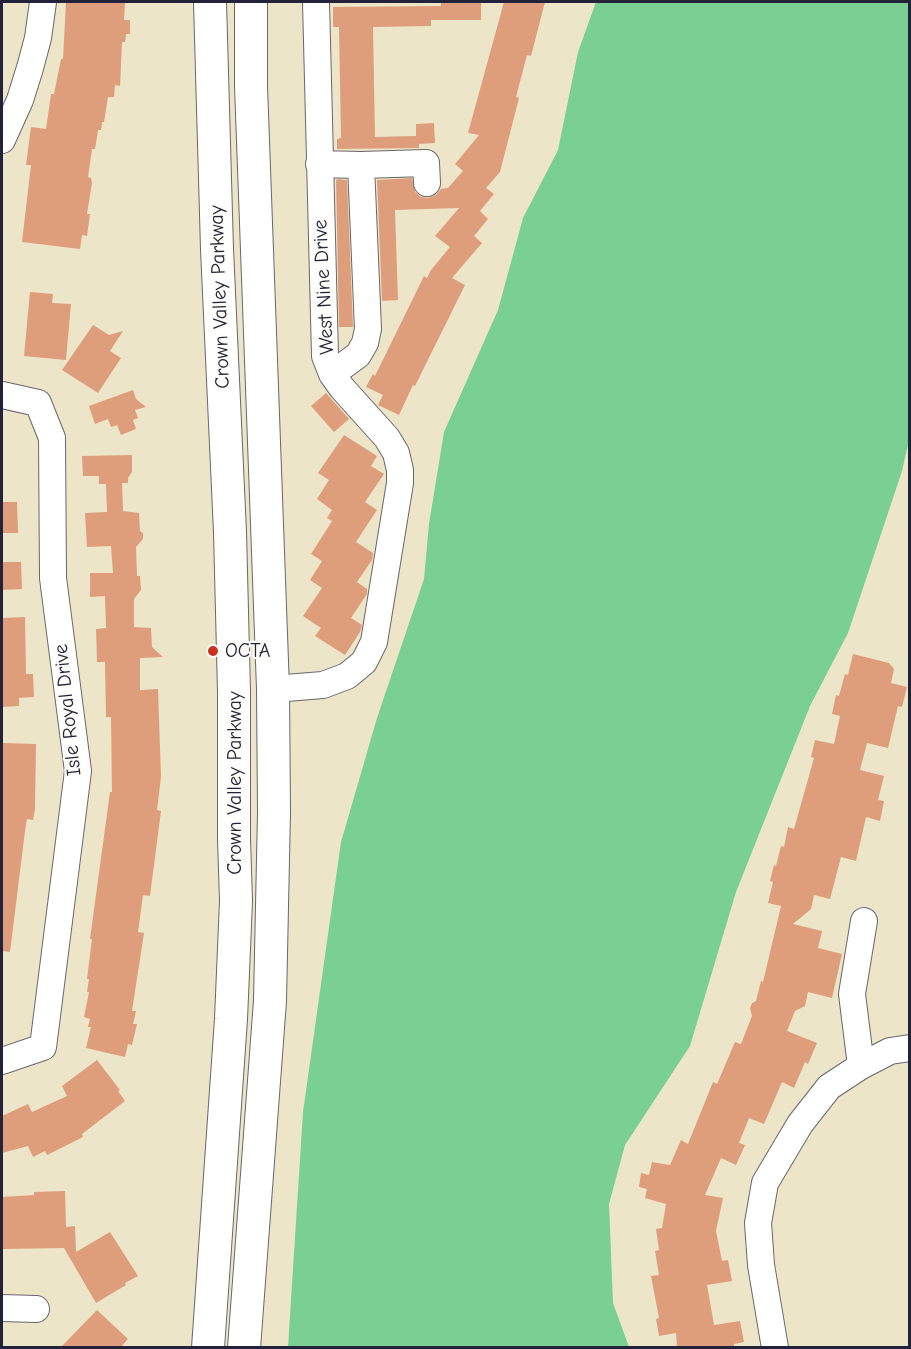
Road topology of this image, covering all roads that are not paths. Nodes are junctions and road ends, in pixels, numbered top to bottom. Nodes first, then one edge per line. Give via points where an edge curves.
1 (43, 2) edge
2 (210, 2) edge
3 (251, 2) edge
4 (316, 2) edge
5 (2, 140) edge
6 (319, 165) junction
7 (361, 165) junction
8 (426, 165) dead end
9 (332, 374) junction
10 (2, 395) edge
11 (230, 532) junction
12 (273, 689) junction
13 (234, 838) junction
14 (864, 921) dead end
15 (909, 1048) edge
16 (2, 1061) edge
17 (861, 1066) junction
18 (2, 1308) edge
19 (36, 1309) dead end
20 (208, 1347) edge
21 (244, 1347) edge
22 (775, 1347) edge

1 - 5 street via 30,68
2 - 11 main road, Crown Valley Parkway
3 - 12 main road, Crown Valley Parkway
4 - 6 street, West Nine Drive
6 - 7 street
6 - 9 street, West Nine Drive via 325,356
7 - 8 street
7 - 9 street via 368,329 358,355
9 - 12 street, West Nine Drive via 387,438 400,470 374,642 363,662 347,676 323,684
10 - 16 street, Isle Royal Drive via 38,403 52,438 53,578 78,771 43,1047
11 - 12 main road via 248,549 255,671
11 - 13 main road, Crown Valley Parkway
12 - 13 main road via 256,710 254,815
12 - 21 main road, Crown Valley Parkway via 270,1001
13 - 20 main road, Crown Valley Parkway via 236,901 231,1019
14 - 17 street via 852,994
15 - 17 street via 890,1051
17 - 22 street via 829,1087 800,1124 765,1183 758,1223
18 - 19 street

